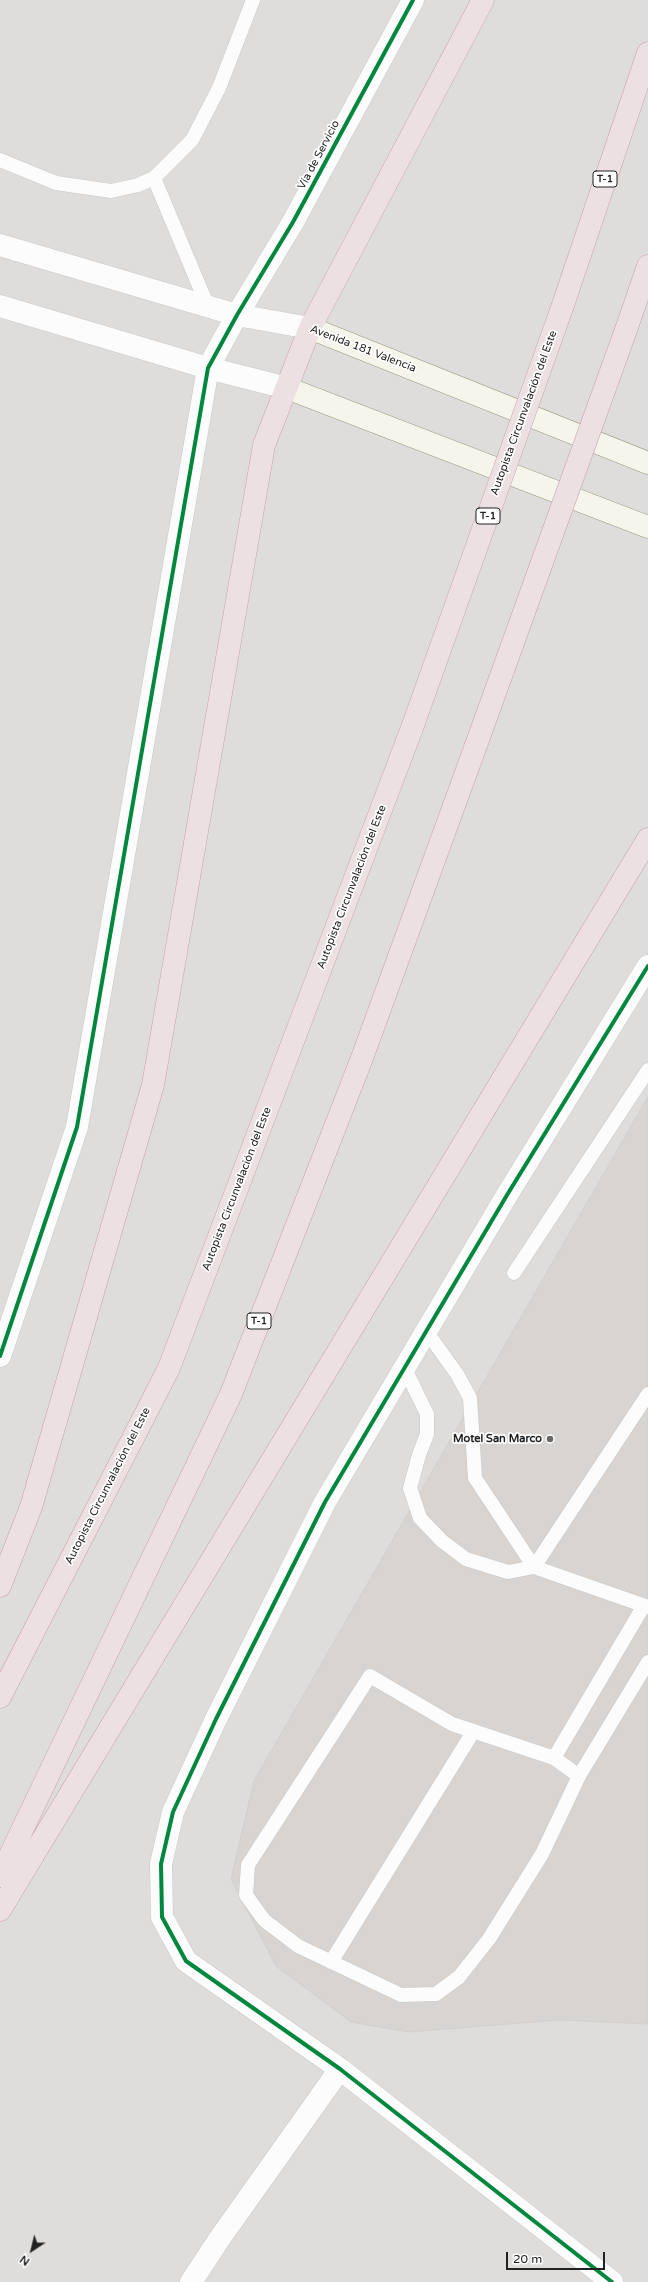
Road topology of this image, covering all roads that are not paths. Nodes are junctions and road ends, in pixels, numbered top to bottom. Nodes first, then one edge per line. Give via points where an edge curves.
1 (253, 0) edge
2 (413, 0) edge
3 (483, 0) edge
4 (648, 53) edge
5 (0, 160) edge
6 (154, 178) junction
7 (0, 244) edge
8 (648, 266) edge
9 (0, 306) edge
10 (208, 307) junction
11 (237, 315) junction
12 (310, 328) junction
13 (208, 368) junction
14 (287, 388) junction
15 (648, 463) edge
16 (648, 527) edge
17 (648, 839) edge
18 (648, 966) edge
19 (648, 1070) edge
20 (514, 1273) dead end
21 (426, 1331) junction
22 (0, 1356) edge
23 (404, 1368) junction
24 (648, 1394) edge
25 (534, 1568) junction
26 (0, 1586) edge
27 (646, 1607) edge
28 (648, 1662) edge
29 (0, 1697) edge
30 (473, 1732) junction
31 (554, 1758) junction
32 (579, 1776) junction
33 (0, 1876) edge
34 (0, 1910) edge
35 (331, 1962) junction
36 (340, 2069) junction
37 (191, 2282) edge
38 (612, 2282) edge

1 - 6 lane via 219,88 192,140
2 - 11 street, Vía de Servicio via 293,222
3 - 12 highway
4 - 29 highway, Autopista Circunvalación del Este / T-1, bridge via 563,305 412,728 169,1368
5 - 6 lane via 56,183 111,191 138,185
6 - 10 lane
7 - 10 street, Avenida 181 Valencia
8 - 33 highway, T-1, bridge via 362,1058 230,1394
9 - 13 street
10 - 11 street, Avenida 181 Valencia
11 - 12 street, Avenida 181 Valencia
11 - 13 street, Vía de Servicio
12 - 14 highway
12 - 15 street, Avenida 181 Valencia
13 - 14 street
13 - 22 street, Vía de Servicio via 77,1128
14 - 16 street
14 - 26 highway via 264,445 153,1085 31,1508
17 - 34 highway
18 - 21 street
19 - 20 lane
21 - 23 street
21 - 25 lane via 457,1374 470,1398 475,1478
23 - 25 lane via 427,1414 427,1434 410,1488 420,1518 442,1541 466,1559 508,1572
23 - 36 street via 325,1502 216,1719 173,1812 161,1864 162,1917 186,1961
24 - 25 lane
25 - 27 lane
27 - 31 lane
28 - 32 lane
30 - 31 lane
30 - 35 lane
30 - 35 lane via 445,1720 370,1676 248,1865 246,1896 264,1920 298,1946
31 - 32 lane
32 - 35 lane via 542,1854 489,1939 459,1977 436,1994 401,1995
36 - 37 street
36 - 38 street

